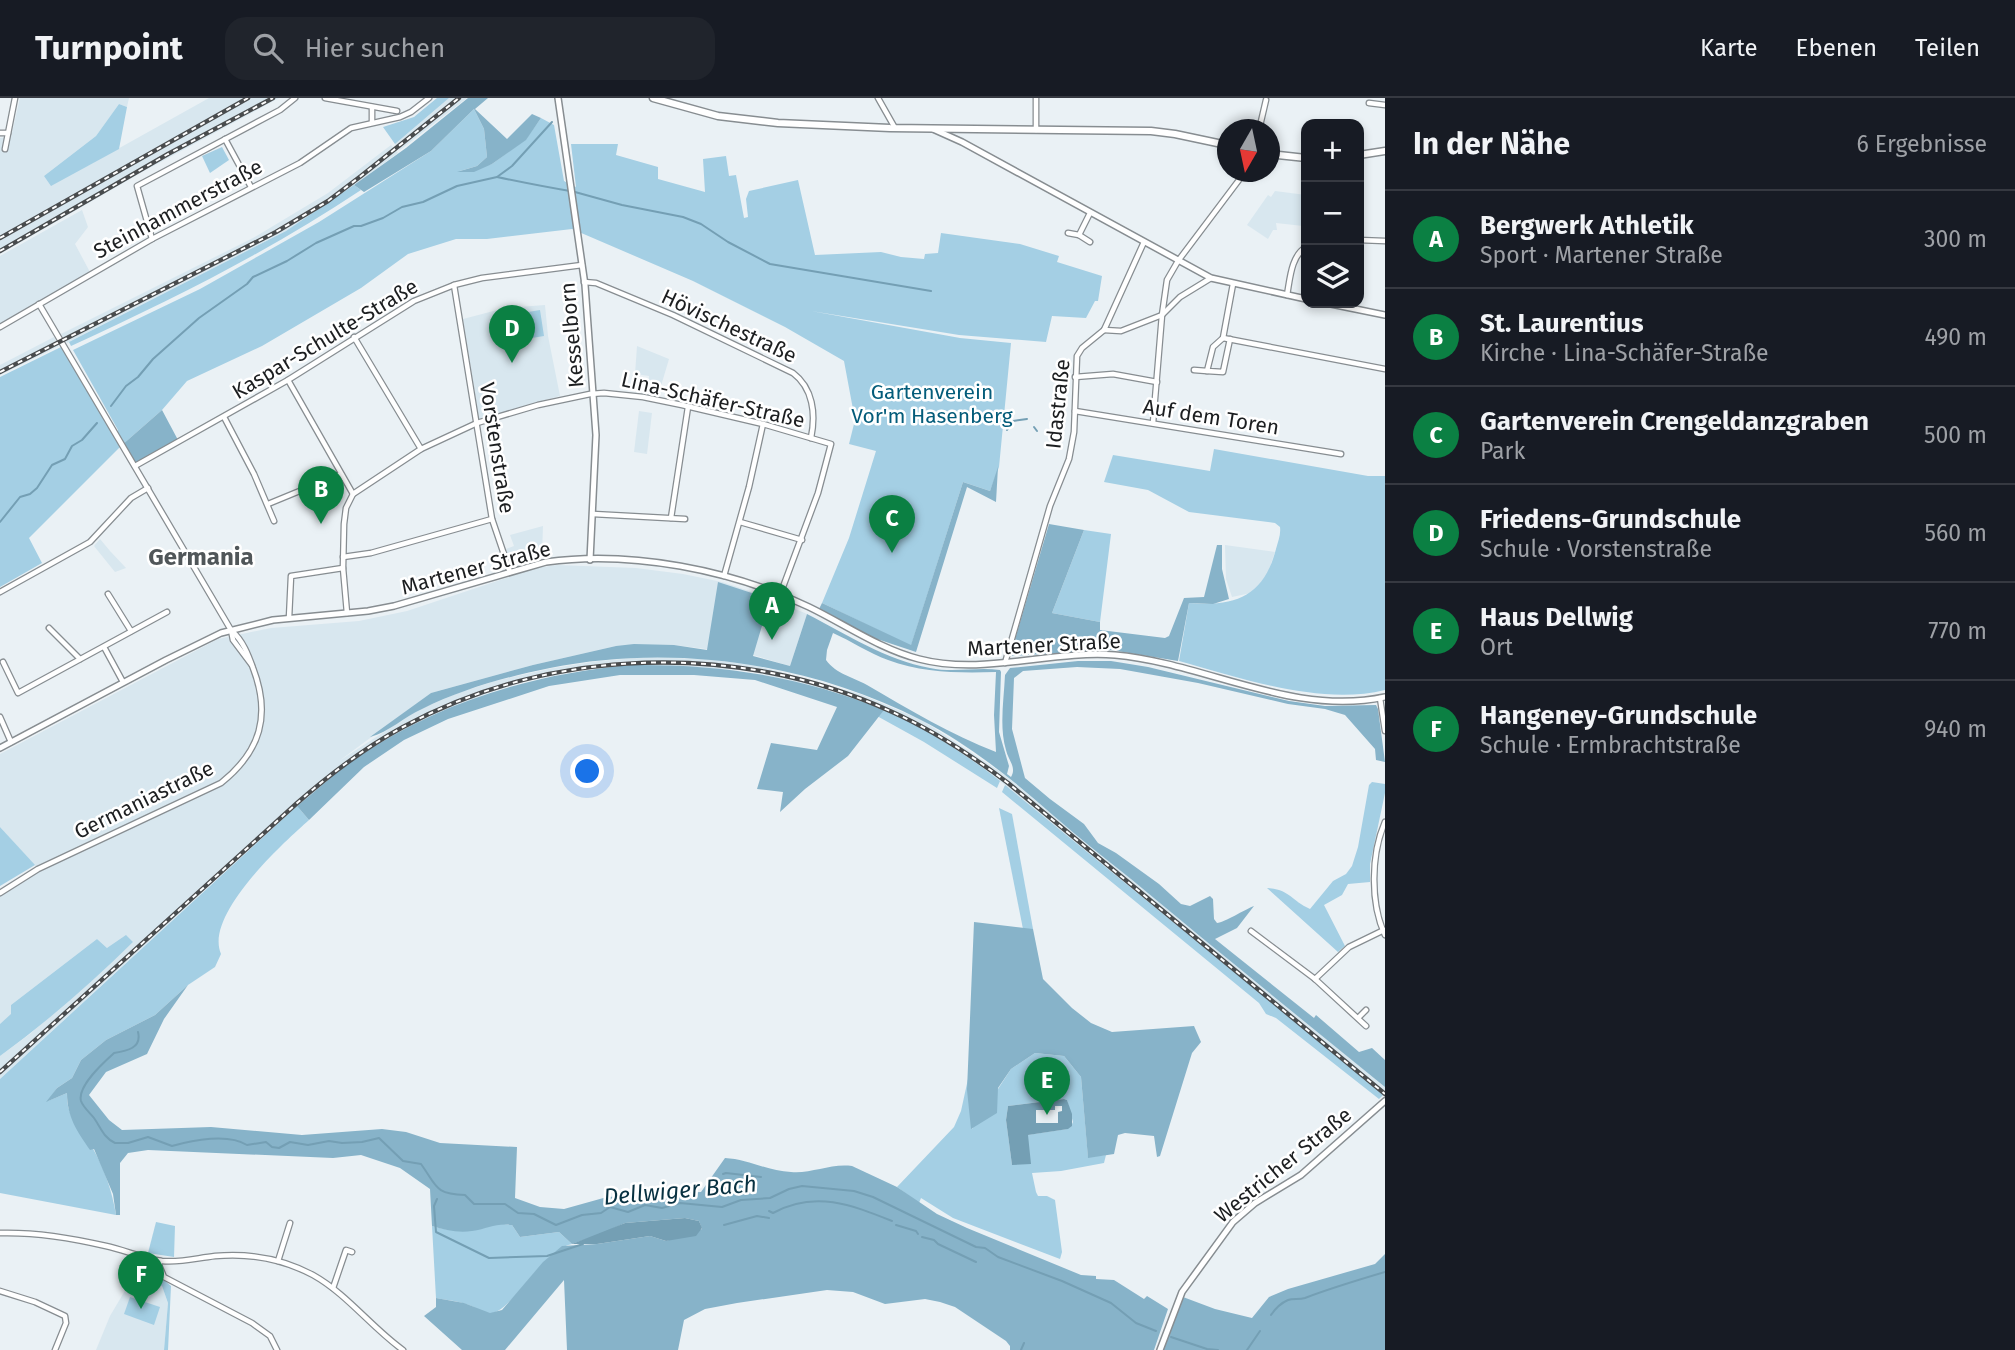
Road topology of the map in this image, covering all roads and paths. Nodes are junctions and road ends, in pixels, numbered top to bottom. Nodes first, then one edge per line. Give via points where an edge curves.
1 (15, 98) edge
2 (295, 98) edge
3 (325, 98) edge
4 (429, 98) edge
5 (560, 98) edge
6 (653, 98) edge
7 (878, 98) edge
8 (1036, 98) edge
9 (663, 99) edge
10 (1266, 100) dead end
11 (1370, 103) dead end
12 (1385, 105) edge
13 (372, 107) junction
14 (397, 111) dead end
15 (1262, 119) edge
16 (372, 122) junction
17 (895, 128) junction
18 (931, 128) junction
19 (957, 129) junction
20 (1036, 130) junction
21 (0, 133) edge
22 (8, 133) junction
23 (225, 139) junction
24 (962, 142) junction
25 (1217, 143) edge
26 (5, 149) dead end
27 (1385, 151) edge
28 (1364, 154) edge
29 (1280, 155) edge
30 (1301, 157) edge
31 (1237, 182) edge
32 (251, 188) junction
33 (1090, 212) junction
34 (1068, 233) dead end
35 (1079, 235) junction
36 (152, 239) junction
37 (1364, 240) edge
38 (1385, 241) edge
39 (1090, 242) dead end
40 (1144, 242) junction
41 (1301, 251) edge
42 (1178, 261) junction
43 (582, 265) junction
44 (1211, 278) junction
45 (584, 282) junction
46 (1233, 284) junction
47 (454, 285) junction
48 (1287, 295) junction
49 (1301, 298) edge
50 (1164, 299) junction
51 (1174, 302) junction
52 (39, 304) junction
53 (1351, 308) edge
54 (1162, 315) junction
55 (1385, 315) edge
56 (0, 327) edge
57 (1104, 330) junction
58 (354, 337) junction
59 (1223, 338) junction
60 (1230, 339) junction
61 (1385, 369) edge
62 (1194, 370) dead end
63 (1207, 371) junction
64 (1075, 377) junction
65 (288, 380) junction
66 (1157, 382) junction
67 (593, 393) junction
68 (688, 407) junction
69 (1075, 411) junction
70 (223, 417) junction
71 (477, 423) junction
72 (1153, 423) junction
73 (763, 424) junction
74 (811, 439) junction
75 (421, 449) junction
76 (1341, 454) dead end
77 (135, 466) junction
78 (341, 474) junction
79 (148, 488) junction
80 (353, 494) junction
81 (268, 504) junction
82 (593, 514) junction
83 (671, 518) junction
84 (492, 519) junction
85 (685, 519) dead end
86 (274, 521) dead end
87 (740, 522) junction
88 (802, 540) junction
89 (343, 556) junction
90 (590, 560) junction
91 (343, 568) junction
92 (510, 572) junction
93 (724, 576) junction
94 (0, 592) edge
95 (108, 594) dead end
96 (780, 594) junction
97 (167, 612) dead end
98 (347, 613) junction
99 (289, 618) junction
100 (49, 628) dead end
101 (231, 630) junction
102 (131, 631) junction
103 (104, 647) junction
104 (80, 659) junction
105 (3, 662) dead end
106 (1005, 663) junction
107 (123, 682) junction
108 (1382, 697) edge
109 (0, 717) edge
110 (1385, 731) edge
111 (11, 742) junction
112 (0, 748) edge
113 (1385, 822) edge
114 (0, 893) edge
115 (1251, 931) dead end
116 (1384, 932) edge
117 (1315, 979) junction
118 (1366, 1010) dead end
119 (1358, 1018) junction
120 (1366, 1026) dead end
121 (1385, 1101) edge
122 (290, 1223) dead end
123 (0, 1233) edge
124 (346, 1249) dead end
125 (160, 1261) junction
126 (278, 1261) junction
127 (333, 1288) junction
128 (0, 1291) edge
129 (55, 1350) edge
130 (277, 1350) edge
131 (402, 1350) edge
132 (1160, 1350) edge

1 - 22 street
2 - 23 street
3 - 13 street
4 - 16 street, Steinhammerstraße via 400,117
5 - 43 street, Kesselborn
6 - 9 main road
7 - 17 street
8 - 20 street
9 - 17 main road via 742,120
10 - 15 street
11 - 12 street
13 - 14 street
13 - 16 street
16 - 32 street, Steinhammerstraße via 351,128 300,163
17 - 18 main road
18 - 19 main road
18 - 24 street
19 - 20 main road
19 - 24 street
20 - 25 main road via 1159,132
21 - 22 street
22 - 26 street
23 - 32 street
23 - 36 street via 137,186
24 - 33 street
27 - 28 main road
29 - 30 main road
31 - 42 street
32 - 36 street, Steinhammerstraße
33 - 35 street
33 - 40 street
34 - 35 street
35 - 39 street
36 - 52 street, Steinhammerstraße
37 - 38 street
40 - 42 street
40 - 57 street, Idastraße
41 - 48 street
42 - 44 street
42 - 50 street via 1167,280
43 - 45 street, Kesselborn
43 - 47 street, Kaspar-Schulte-Straße
44 - 46 street
44 - 51 street
45 - 67 street, Kesselborn
45 - 74 street, Hövischestraße via 673,315 793,373 806,384 810,396
46 - 48 street
46 - 59 street
47 - 58 street, Kaspar-Schulte-Straße via 414,301
47 - 71 street, Vorstenstraße
48 - 49 street
50 - 51 street via 1168,304
50 - 54 street
51 - 54 street
52 - 56 street, Steinhammerstraße
52 - 77 street, Germaniastraße
53 - 55 street
54 - 57 street via 1121,331
54 - 66 street
57 - 64 street, Idastraße via 1080,351
58 - 65 street, Kaspar-Schulte-Straße
58 - 75 street
59 - 60 street
59 - 63 street via 1213,347
60 - 61 street
60 - 63 street via 1223,372
62 - 63 street
64 - 66 street via 1113,374
64 - 69 street, Idastraße
65 - 70 street, Kaspar-Schulte-Straße
65 - 78 street
66 - 72 street
67 - 68 street, Lina-Schäfer-Straße
67 - 71 street, Lina-Schäfer-Straße
67 - 82 street, Kesselborn
68 - 73 street, Lina-Schäfer-Straße
68 - 83 street
69 - 72 street, Auf dem Toren
69 - 106 street, Idastraße via 1069,459 1050,506
70 - 77 street, Kaspar-Schulte-Straße
70 - 81 street
71 - 75 street, Lina-Schäfer-Straße
71 - 84 street, Vorstenstraße
72 - 76 street, Auf dem Toren
73 - 74 street, Lina-Schäfer-Straße
73 - 87 street
74 - 88 street, Lina-Schäfer-Straße via 831,444
75 - 80 street, Lina-Schäfer-Straße
77 - 79 street, Germaniastraße
78 - 80 street
78 - 81 street
79 - 94 street via 131,498 90,542
79 - 101 street, Germaniastraße
80 - 89 street via 346,509
81 - 86 street
82 - 83 street
82 - 90 street, Kesselborn
83 - 85 street
84 - 89 street via 371,553
84 - 92 street, Vorstenstraße
87 - 88 street
87 - 93 street
88 - 96 street
89 - 91 street
90 - 92 street, Martener Straße via 546,562
90 - 93 street, Martener Straße via 660,564
91 - 98 street
91 - 99 street via 291,576
92 - 98 street, Martener Straße via 422,599
93 - 96 street, Martener Straße
95 - 102 street
96 - 106 street, Martener Straße via 918,659 958,665
97 - 102 street
98 - 99 street, Martener Straße
99 - 101 street, Martener Straße
100 - 104 street
101 - 107 street, Martener Straße
101 - 114 street, Germaniastraße via 240,638 259,682 262,715 257,739 235,771 221,783 38,869
102 - 103 street
103 - 104 street
103 - 107 street
104 - 105 street via 18,693
106 - 108 street, Martener Straße via 1120,656 1307,699
107 - 111 street, Martener Straße
108 - 110 street
109 - 111 street
111 - 112 street, Martener Straße
113 - 116 street via 1375,870
115 - 117 street
116 - 117 street via 1340,953
117 - 119 street
118 - 119 street
119 - 120 street
121 - 132 street, Westricher Straße via 1301,1175 1233,1222 1182,1292
122 - 126 street
123 - 125 street via 90,1243
124 - 127 street
125 - 126 street via 229,1255
125 - 130 street via 164,1277 252,1323 270,1336
126 - 127 street
127 - 131 street
128 - 129 street via 65,1316

